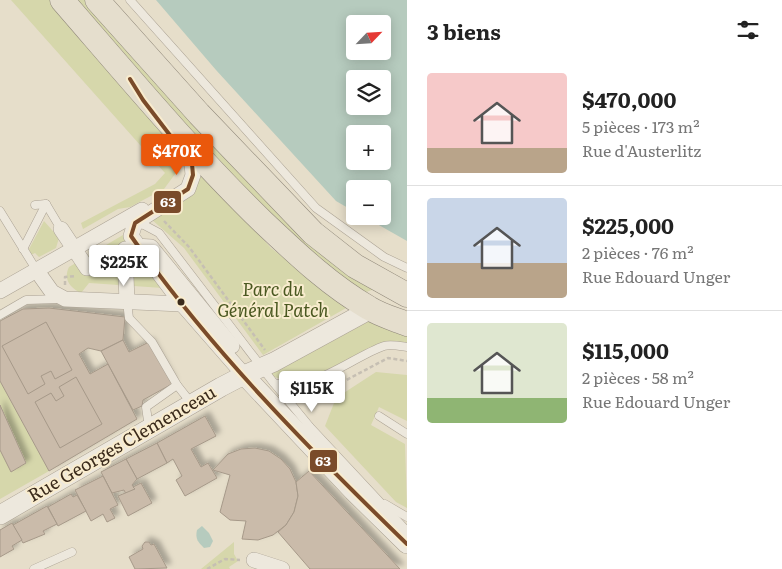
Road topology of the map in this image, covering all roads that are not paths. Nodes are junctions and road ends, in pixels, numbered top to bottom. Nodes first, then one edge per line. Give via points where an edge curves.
1 (62, 0) edge
2 (97, 0) edge
3 (130, 0) edge
4 (130, 79) junction
5 (46, 204) junction
6 (34, 205) dead end
7 (0, 211) edge
8 (135, 223) junction
9 (117, 226) junction
10 (61, 229) joint
11 (131, 247) junction
12 (23, 250) junction
13 (73, 250) junction
14 (407, 268) edge
15 (37, 271) junction
16 (0, 291) edge
17 (407, 295) edge
18 (65, 299) junction
19 (127, 302) junction
20 (182, 304) junction
21 (367, 307) junction
22 (407, 310) edge
23 (0, 316) edge
24 (407, 324) edge
25 (407, 347) edge
26 (259, 369) junction
27 (177, 385) junction
28 (192, 404) junction
29 (380, 416) dead end
30 (149, 428) junction
31 (407, 434) edge
32 (353, 491) junction
33 (380, 502) junction
34 (0, 515) edge
35 (407, 517) edge
36 (407, 531) edge
37 (407, 544) edge
38 (72, 552) dead end
39 (254, 560) road end
40 (34, 569) edge
41 (282, 569) edge

1 - 4 main road
2 - 17 main road via 199,114 313,233 355,266
3 - 14 lane via 316,208 384,257
4 - 8 street via 192,164 193,176 188,189
4 - 9 street via 139,100 172,143 183,166 182,178 174,190
4 - 21 main road via 220,180 310,266
5 - 6 lane
5 - 10 lane
5 - 12 lane
7 - 12 lane
8 - 9 lane
8 - 11 street
8 - 26 lane via 144,224 159,233
9 - 13 street
10 - 13 street
11 - 13 street via 96,269 87,268
11 - 19 street
11 - 20 street
11 - 26 street via 151,247
12 - 15 lane
13 - 15 street
15 - 16 street
15 - 18 street via 52,292
18 - 19 street
18 - 23 lane via 26,300
19 - 20 street
19 - 27 lane via 129,318 152,342
20 - 26 street
21 - 22 main road via 379,299
21 - 24 main road
21 - 26 street, Rue Georges Clemenceau
25 - 26 lane via 386,345 295,386 283,386
26 - 28 street, Rue Georges Clemenceau
26 - 32 street
26 - 33 lane
27 - 28 lane
27 - 30 lane via 146,407
28 - 30 street, Rue Georges Clemenceau
29 - 31 lane
30 - 34 street, Rue Georges Clemenceau via 66,472
32 - 33 lane
32 - 37 street
33 - 35 lane
33 - 36 lane
38 - 40 lane
39 - 41 street

